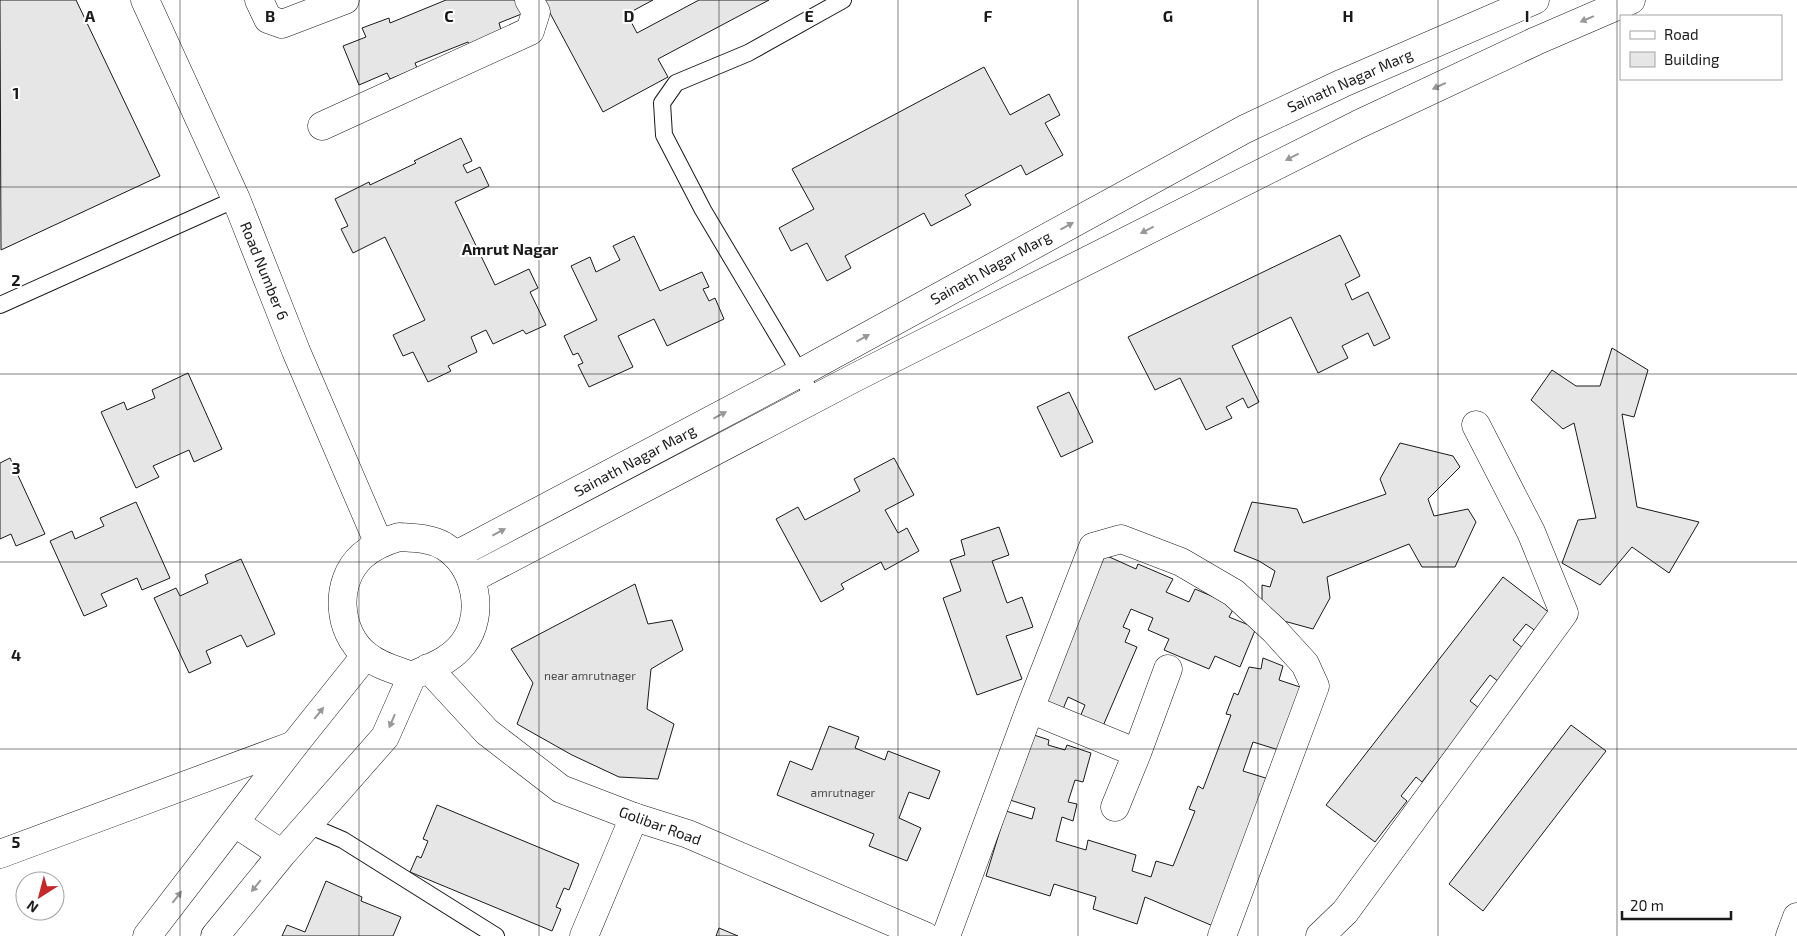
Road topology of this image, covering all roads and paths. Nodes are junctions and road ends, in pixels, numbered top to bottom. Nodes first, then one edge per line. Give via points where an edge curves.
1 (145, 0) edge
2 (259, 0) edge
3 (345, 0) edge
4 (529, 0) edge
5 (843, 0) edge
6 (1535, 0) edge
7 (1631, 0) edge
8 (1343, 83) junction
9 (1359, 124) junction
10 (322, 126) dead end
11 (236, 199) junction
12 (0, 305) edge
13 (800, 373) junction
14 (814, 399) junction
15 (1476, 425) dead end
16 (379, 544) junction
17 (456, 555) junction
18 (471, 579) junction
19 (366, 655) junction
20 (1168, 669) dead end
21 (420, 672) junction
22 (1030, 709) junction
23 (294, 745) junction
24 (1137, 753) junction
25 (1115, 807) dead end
26 (634, 817) junction
27 (235, 823) junction
28 (308, 825) junction
29 (0, 854) edge
30 (282, 854) junction
31 (1797, 917) edge
32 (148, 936) edge
33 (215, 936) edge
34 (496, 936) edge
35 (584, 936) edge
36 (925, 936) edge
37 (946, 936) edge
38 (1222, 936) edge
39 (1320, 936) edge
40 (1790, 936) edge

1 - 11 street, Road Number 6
2 - 3 street via 268,19 282,24
4 - 10 street via 536,12 530,31
5 - 13 lane via 748,53 676,83 662,102 664,135 668,143 703,210
6 - 8 street, Sainath Nagar Marg
7 -> 9 street
8 - 9 street
13 -> 8 street, Sainath Nagar Marg via 1246,128
9 -> 14 street
11 - 12 lane
11 - 16 street, Road Number 6 via 296,351
13 - 14 lane
17 -> 13 street, Sainath Nagar Marg
14 - 18 street
15 - 39 street via 1531,532 1564,613 1345,912
16 - 17 street, Golibar Road via 399,537 422,538
16 - 19 street, Golibar Road via 361,556 348,575 342,596 346,625
17 - 18 street, Golibar Road
18 - 21 street, Golibar Road via 476,600 474,622 464,642 449,658
19 - 21 street, Golibar Road via 385,666
23 -> 19 street
20 - 24 street
21 - 26 street, Golibar Road via 487,732 561,789
21 -> 28 street via 385,737
22 - 24 street
22 - 37 street
22 - 38 street via 1093,547 1121,539 1181,562 1234,593 1305,664 1315,686
23 - 27 street
23 - 29 street
24 - 25 street
26 - 35 street
26 - 36 street, Golibar Road via 688,834
27 - 30 street
32 -> 27 street
28 - 30 street
28 - 34 lane via 343,840
30 -> 33 street
31 - 40 street

